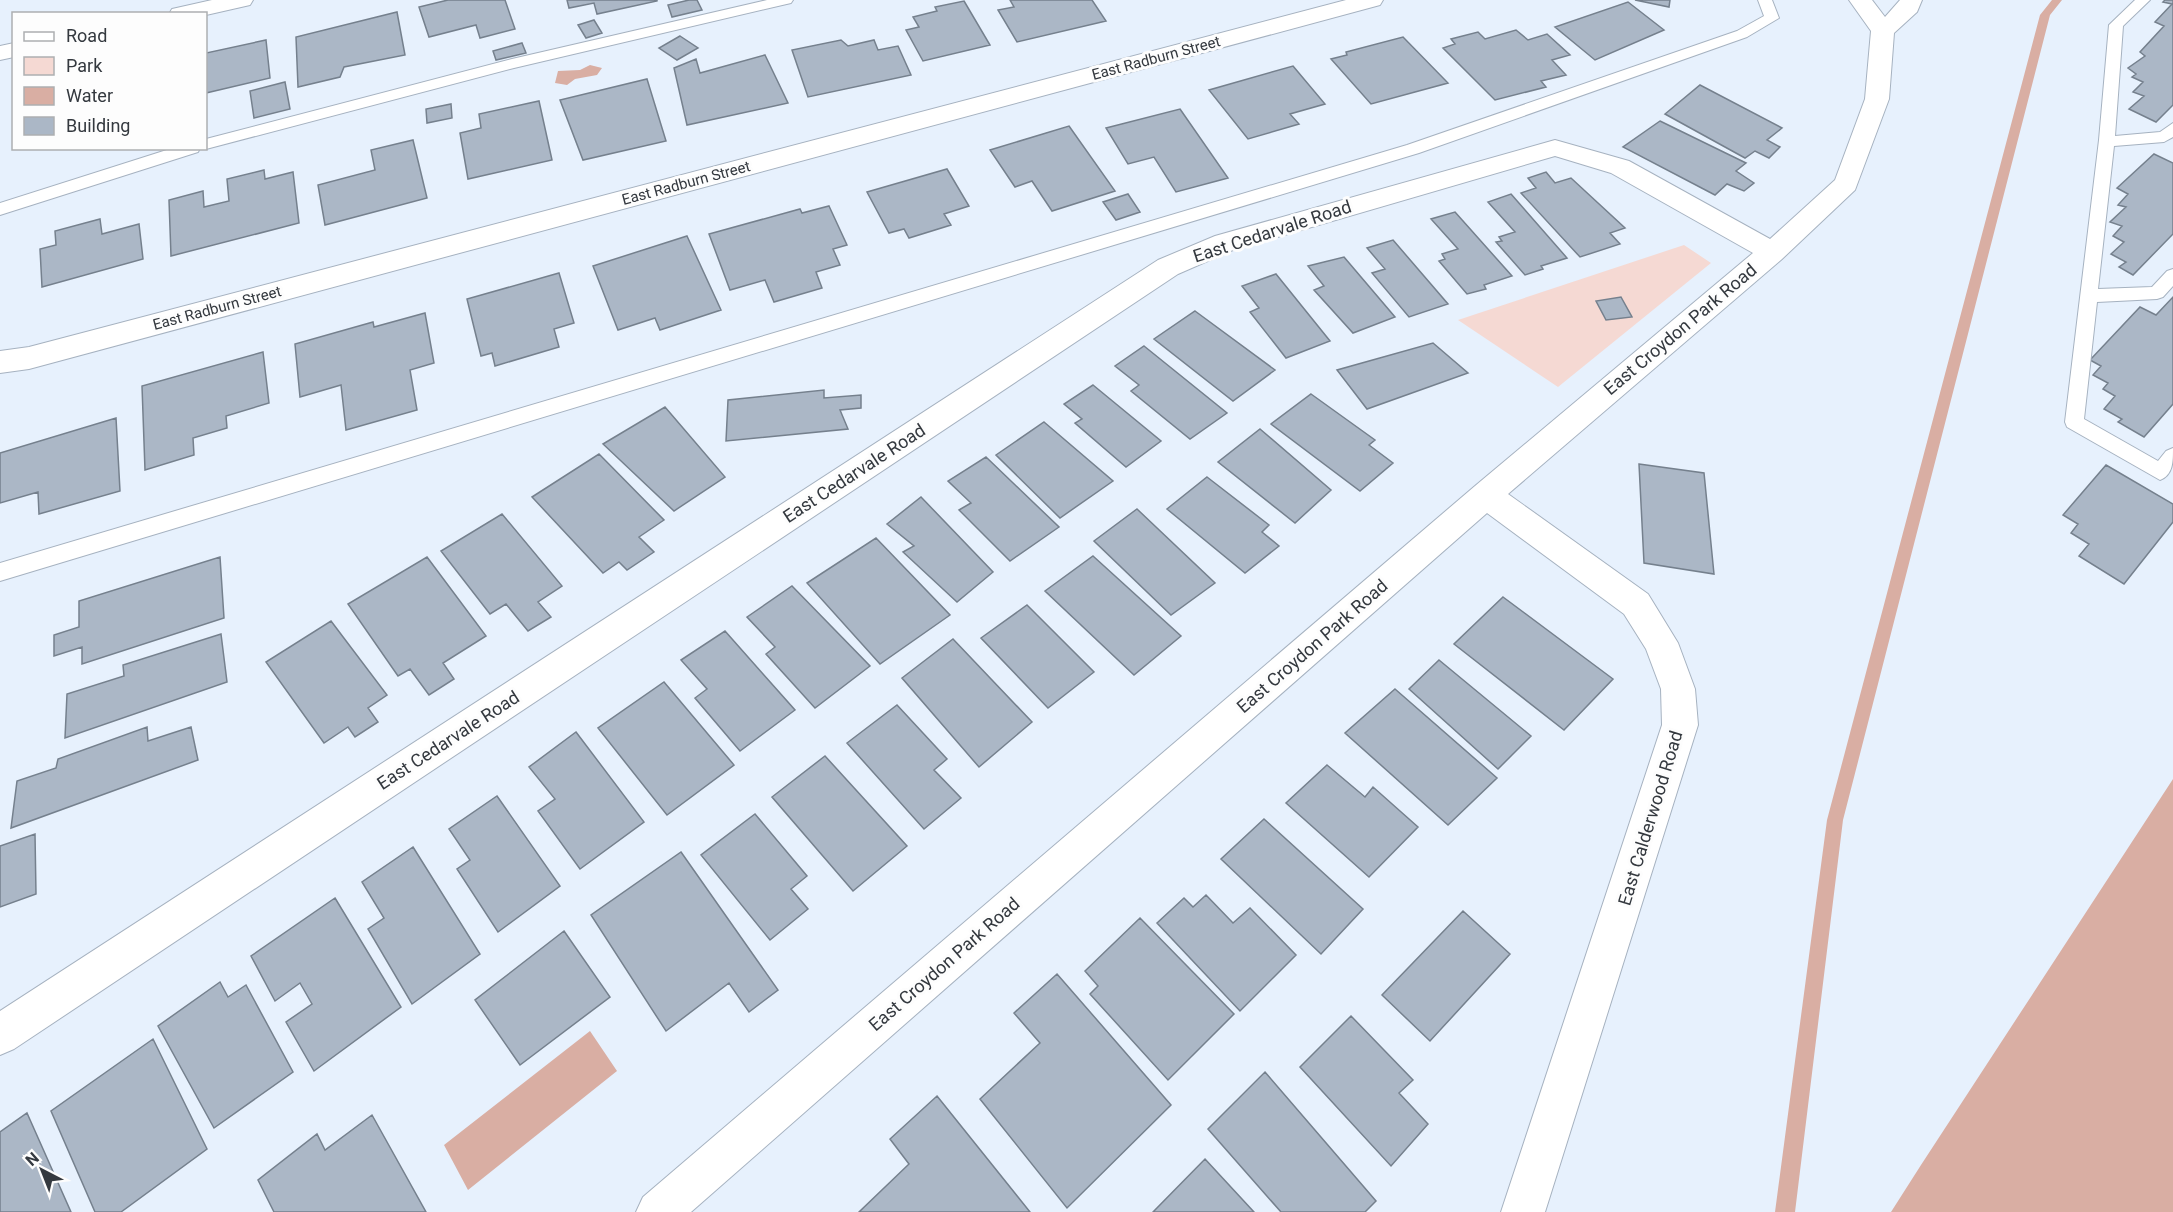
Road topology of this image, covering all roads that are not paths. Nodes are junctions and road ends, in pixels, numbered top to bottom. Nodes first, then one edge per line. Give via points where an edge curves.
1 (242, 0) edge
2 (786, 0) edge
3 (1372, 0) edge
4 (1765, 0) edge
5 (1860, 0) edge
6 (1911, 0) edge
7 (2143, 0) edge
8 (189, 12) edge
9 (1883, 31) junction
10 (2173, 128) edge
11 (2106, 142) junction
12 (207, 144) edge
13 (186, 150) edge
14 (0, 210) edge
15 (1772, 252) junction
16 (2173, 275) edge
17 (2088, 296) junction
18 (0, 362) edge
19 (2173, 456) edge
20 (1486, 495) junction
21 (0, 572) edge
22 (0, 1035) edge
23 (658, 1212) edge
24 (1523, 1212) edge

1 - 8 street
2 - 12 lane via 512,64
3 - 18 street, East Radburn Street via 29,358
4 - 21 lane via 1772,18 1742,34 1413,149
5 - 9 street
6 - 9 street via 1909,7
7 - 11 lane via 2116,25
9 - 15 street, East Croydon Park Road via 1877,99 1846,184
10 - 11 lane via 2164,136
11 - 17 lane
13 - 14 lane
15 - 20 street, East Croydon Park Road
15 - 22 street, East Cedarvale Road via 1620,167 1555,148 1224,243 1168,267
16 - 17 lane via 2157,293
17 - 19 lane via 2074,422 2160,472
20 - 23 street, East Croydon Park Road
20 - 24 street, East Calderwood Road via 1636,604 1661,643 1678,689 1680,725

